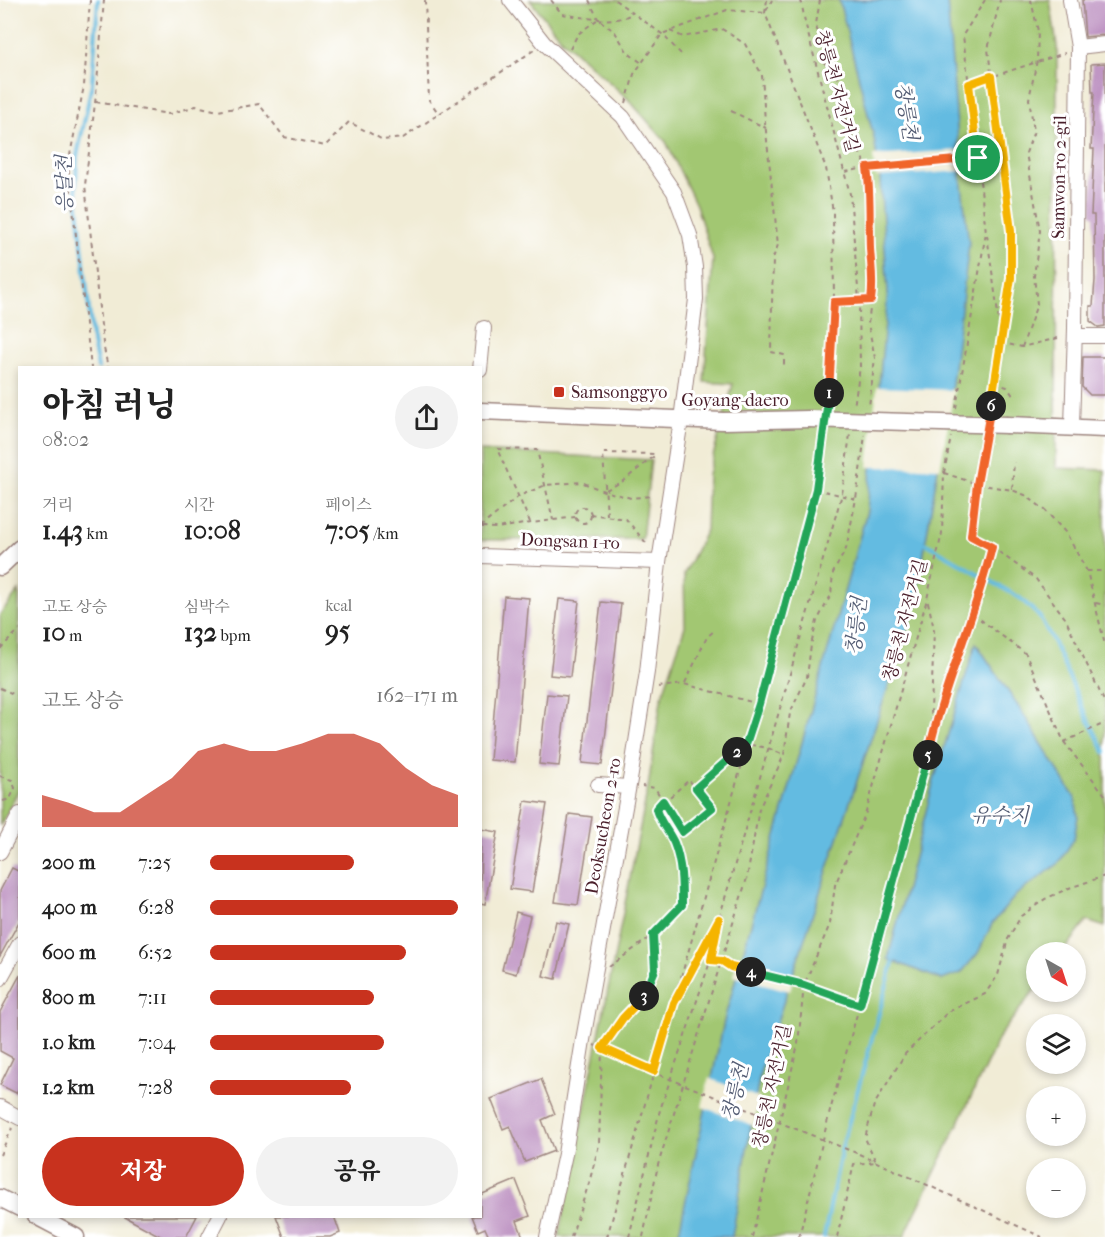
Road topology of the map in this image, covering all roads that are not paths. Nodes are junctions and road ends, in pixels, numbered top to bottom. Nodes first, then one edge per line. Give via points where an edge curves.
1 (510, 0) edge
2 (1070, 0) edge
3 (1105, 44) edge
4 (1073, 49) junction
5 (484, 328) dead end
6 (1070, 335) junction
7 (1105, 336) edge
8 (480, 366) edge
9 (482, 411) edge
10 (681, 420) junction
11 (1072, 428) junction
12 (1105, 429) edge
13 (18, 550) edge
14 (482, 556) edge
15 (659, 562) junction
16 (0, 567) edge
17 (598, 785) dead end
18 (635, 787) junction
19 (18, 818) edge
20 (0, 852) edge
21 (18, 947) edge
22 (0, 979) edge
23 (0, 1107) edge
24 (18, 1116) edge
25 (0, 1198) edge
26 (18, 1207) edge
27 (40, 1218) edge
28 (219, 1218) edge
29 (76, 1237) edge
30 (209, 1237) edge
31 (547, 1237) edge

1 - 10 street, Deoksucheon 2-ro via 544,43 623,117 674,192 690,235 696,299
2 - 4 street, Samwon-ro 2-gil
3 - 4 street
4 - 6 street, Samwon-ro 2-gil
5 - 8 street
6 - 7 street
6 - 11 street, Samwon-ro 2-gil
9 - 10 main road, Goyang-daero
10 - 11 main road, Goyang-daero, bridge via 809,419
10 - 15 street, Deoksucheon 2-ro
11 - 12 main road
13 - 16 main road
14 - 15 street, Dongsan 1-ro
15 - 18 street, Deoksucheon 2-ro
17 - 18 street
18 - 31 street, Deoksucheon 2-ro
19 - 20 street
21 - 22 street
23 - 24 street
25 - 26 main road
27 - 29 main road
28 - 30 street

